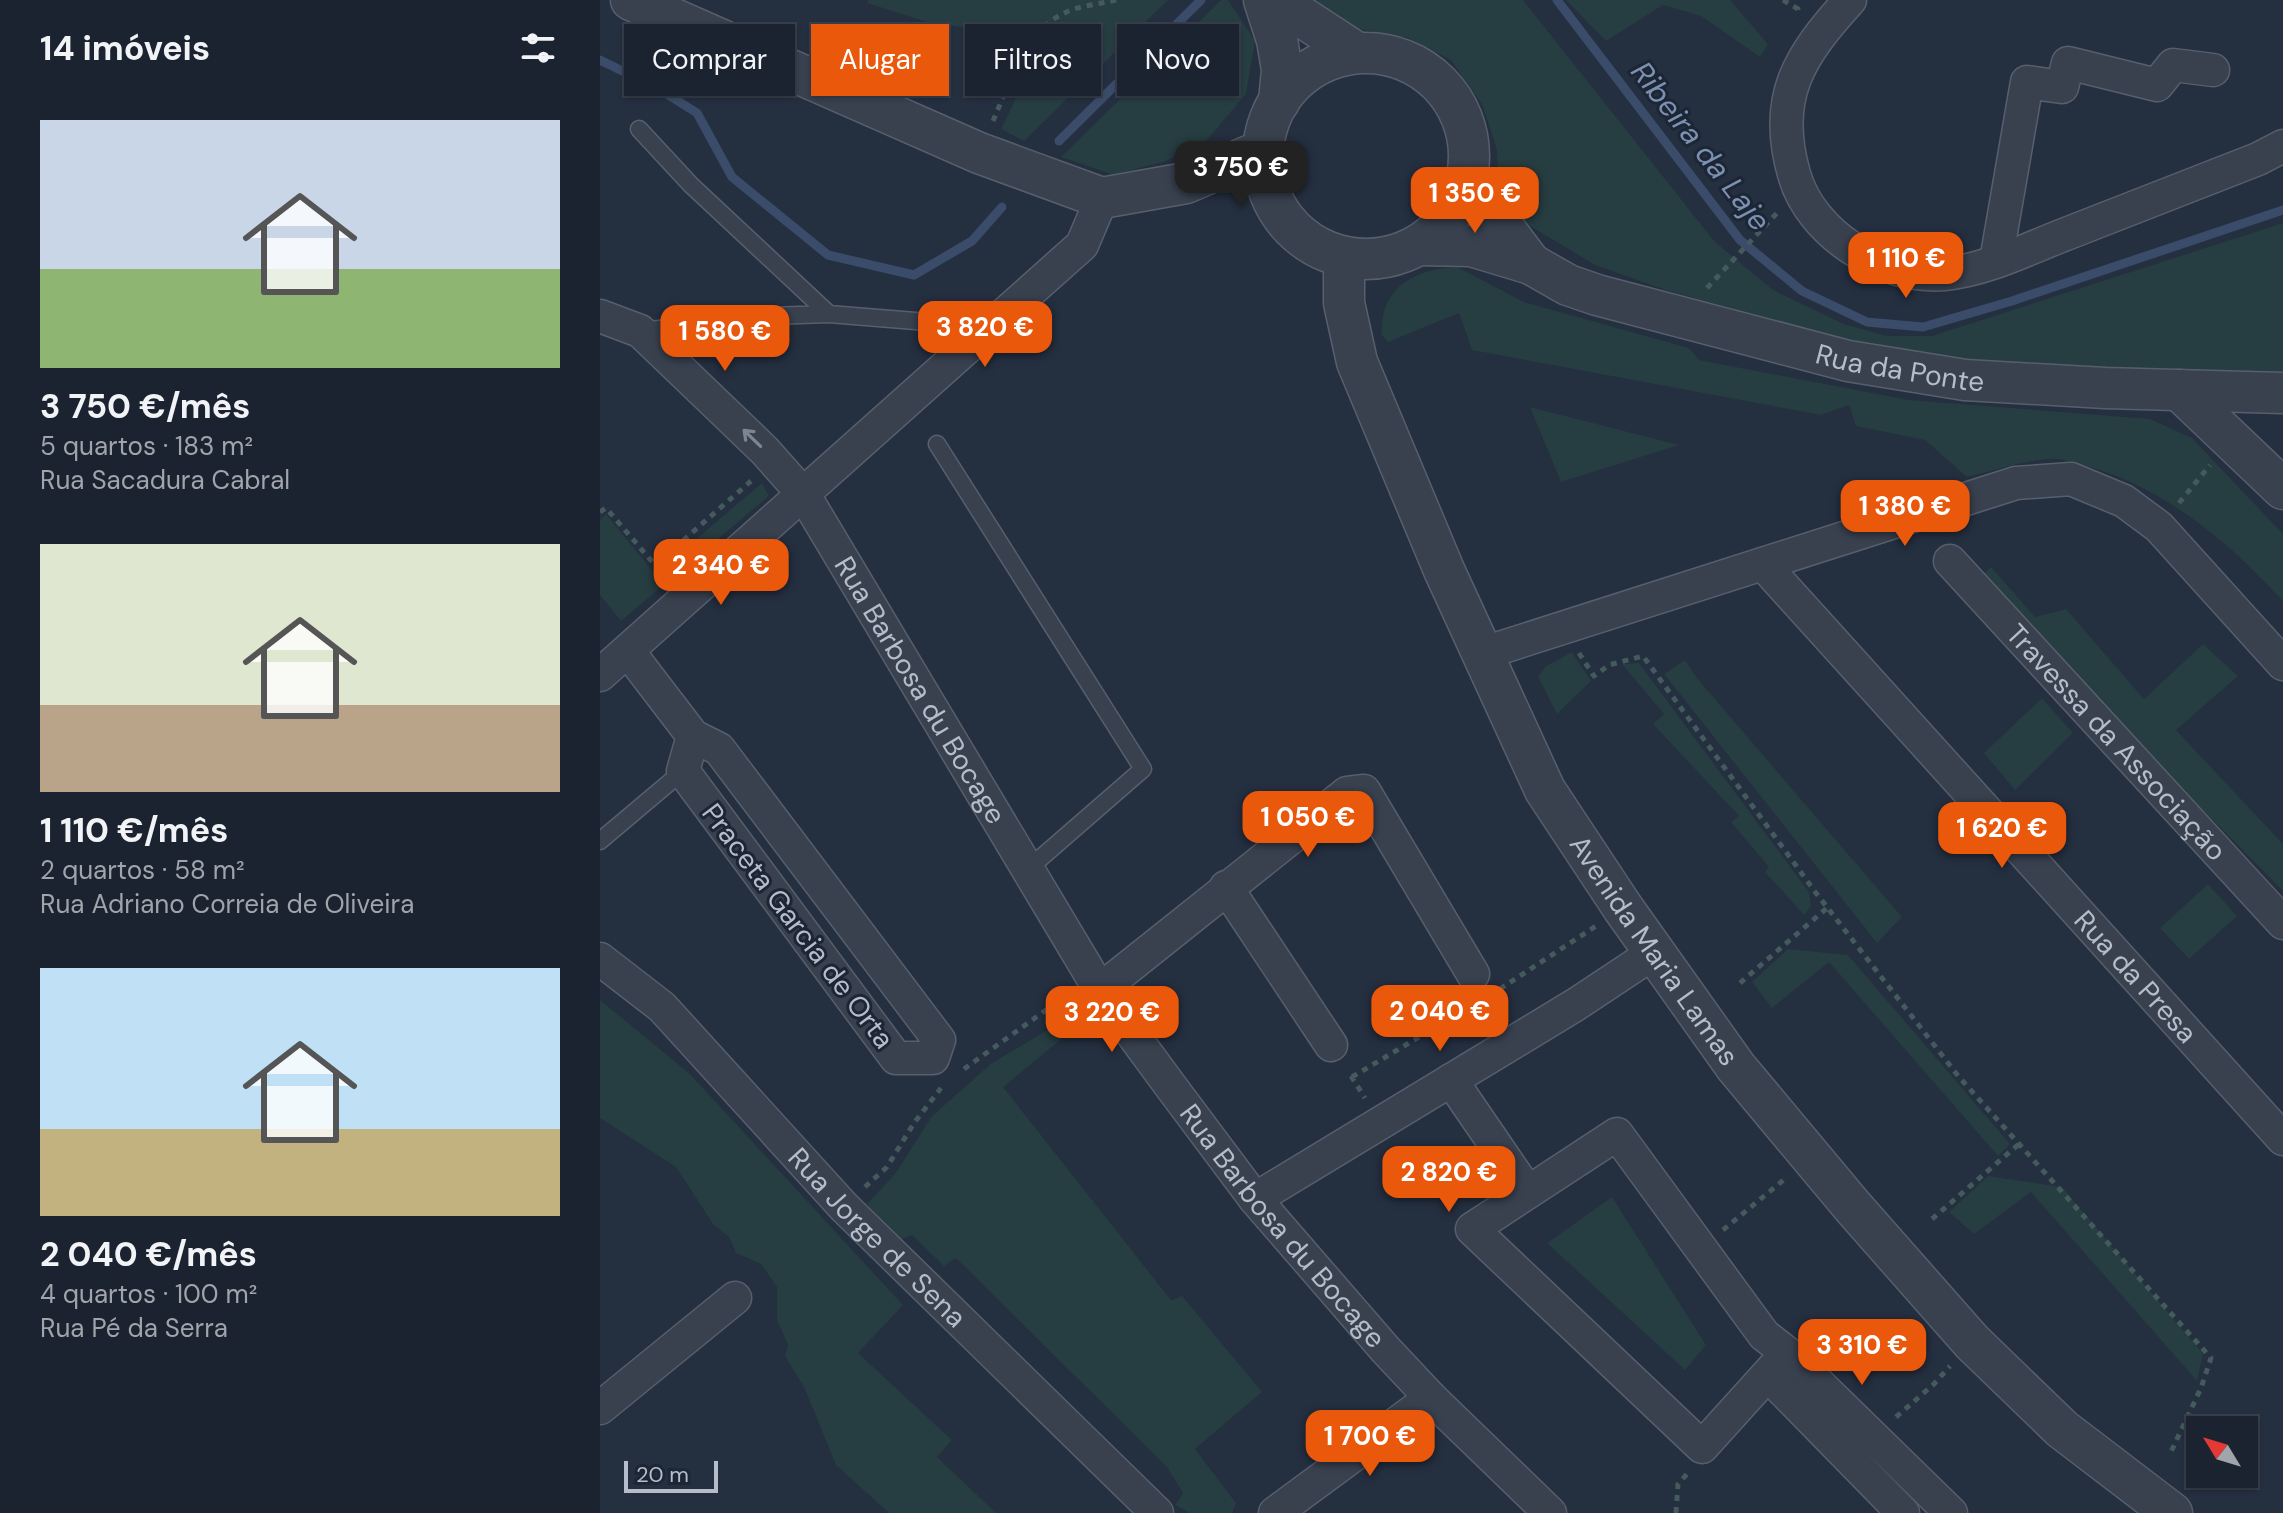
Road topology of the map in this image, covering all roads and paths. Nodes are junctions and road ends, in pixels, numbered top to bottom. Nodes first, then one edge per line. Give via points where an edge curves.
1 (631, 0) edge
2 (1117, 0) edge
3 (1264, 0) edge
4 (1276, 0) edge
5 (1850, 0) edge
6 (1357, 53) junction
7 (2213, 70) dead end
8 (1279, 102) junction
9 (639, 129) dead end
10 (2283, 146) edge
11 (1263, 150) junction
12 (979, 153) junction
13 (1467, 179) junction
14 (1102, 198) junction
15 (1768, 223) dead end
16 (1419, 245) junction
17 (1344, 257) junction
18 (1996, 261) junction
19 (1531, 264) junction
20 (1721, 272) dead end
21 (829, 314) junction
22 (600, 316) edge
23 (990, 327) junction
24 (640, 331) junction
25 (2179, 390) junction
26 (2283, 393) edge
27 (937, 444) dead end
28 (2218, 455) dead end
29 (743, 487) dead end
30 (2283, 489) edge
31 (804, 495) junction
32 (2176, 507) dead end
33 (600, 512) edge
34 (1950, 561) dead end
35 (1763, 564) junction
36 (1555, 630) junction
37 (628, 651) junction
38 (1484, 653) junction
39 (2283, 664) edge
40 (600, 675) edge
41 (693, 736) junction
42 (683, 771) junction
43 (600, 841) edge
44 (1028, 869) junction
45 (1226, 887) junction
46 (1623, 908) junction
47 (1827, 908) junction
48 (2283, 923) edge
49 (1655, 952) junction
50 (600, 959) edge
51 (1535, 968) dead end
52 (1473, 974) dead end
53 (1096, 983) junction
54 (1740, 983) dead end
55 (1431, 1031) dead end
56 (1331, 1045) joint
57 (958, 1074) dead end
58 (1352, 1077) junction
59 (1451, 1080) junction
60 (945, 1082) dead end
61 (1381, 1122) junction
62 (2283, 1139) edge
63 (2019, 1144) junction
64 (1812, 1157) junction
65 (1527, 1191) junction
66 (1255, 1199) junction
67 (844, 1207) junction
68 (1932, 1219) dead end
69 (1701, 1248) junction
70 (735, 1298) dead end
71 (1972, 1342) junction
72 (1778, 1364) junction
73 (1431, 1398) junction
74 (600, 1408) edge
75 (1872, 1436) junction
76 (1702, 1447) junction
77 (2169, 1456) dead end
78 (1157, 1513) edge
79 (1275, 1513) edge
80 (1550, 1513) edge
81 (1676, 1513) edge
82 (1903, 1513) edge
83 (1951, 1513) edge
84 (2172, 1513) edge

1 - 12 street
2 - 12 path via 1073,9 1035,37 1023,52
3 - 8 street via 1282,70
4 - 6 street
5 - 18 street via 1813,43 1794,76 1786,134 1802,196 1835,236 1896,269 1948,273
6 - 8 street via 1318,66 1299,78
6 - 13 street via 1386,53 1411,63 1453,99 1470,152
7 - 18 street via 2173,65 2157,85 2068,63 2062,87 2027,82
8 - 11 street
9 - 21 lane
10 - 18 street
11 - 14 street via 1186,183
11 - 17 street via 1271,198 1289,225 1314,246
12 - 14 street
13 - 16 street via 1441,228
13 - 19 street
14 - 23 street via 1082,245
15 - 20 path
16 - 17 street via 1370,260
16 - 19 street via 1471,246
17 - 38 street, Avenida Maria Lamas via 1344,303 1357,362
19 - 25 street, Rua da Ponte via 1597,295 1848,361 1965,380
21 - 23 lane
21 - 24 lane
22 - 24 street
23 - 31 street
31 -> 24 street, Rua Barbosa du Bocage
25 - 26 street, Rua da Ponte
25 - 30 street
27 - 44 lane via 1143,769
28 - 32 path
29 - 33 path via 655,565 606,508
31 - 37 street
31 - 44 street, Rua Barbosa du Bocage
34 - 48 street, Travessa da Associação
35 - 36 street
35 - 39 street via 2016,483 2071,479 2124,501 2159,527
35 - 62 street, Rua da Presa
36 - 38 street
36 - 47 path via 1564,652 1576,648 1594,676 1609,665 1643,656
37 - 40 street
37 - 41 street, Praceta Garcia de Orta
38 - 46 street, Avenida Maria Lamas via 1545,790
41 - 42 street
41 - 42 street, Praceta Garcia de Orta via 719,749 939,1040 933,1058 896,1058
42 - 43 lane
44 - 53 street, Rua Barbosa du Bocage
45 - 52 street via 1347,793 1364,791
45 - 53 street
45 - 56 street
46 - 49 street, Avenida Maria Lamas
46 - 51 path
47 - 54 path
47 - 63 path via 1959,1077
49 - 59 street
49 - 64 street, Avenida Maria Lamas via 1736,1067
50 - 67 street, Rua Jorge de Sena via 662,1007
53 - 57 path
53 - 66 street, Rua Barbosa du Bocage
55 - 58 path
56 - 58 path
58 - 61 path
59 - 61 street
59 - 65 street
60 - 67 path via 887,1167
61 - 66 street
63 - 68 path
63 - 77 path via 2211,1358
64 - 69 path
64 - 71 street, Avenida Maria Lamas
65 - 69 street via 1617,1134
65 - 76 street via 1472,1229
66 - 73 street, Rua Barbosa du Bocage
67 - 78 street, Rua Jorge de Sena
69 - 72 street via 1764,1335
70 - 74 street
71 - 75 path via 1934,1384
71 - 84 street, Avenida Maria Lamas via 2062,1429
72 - 75 street
72 - 76 street
72 - 82 street
73 - 79 street
73 - 80 street, Rua Barbosa du Bocage
75 - 83 street
76 - 81 path via 1678,1484

